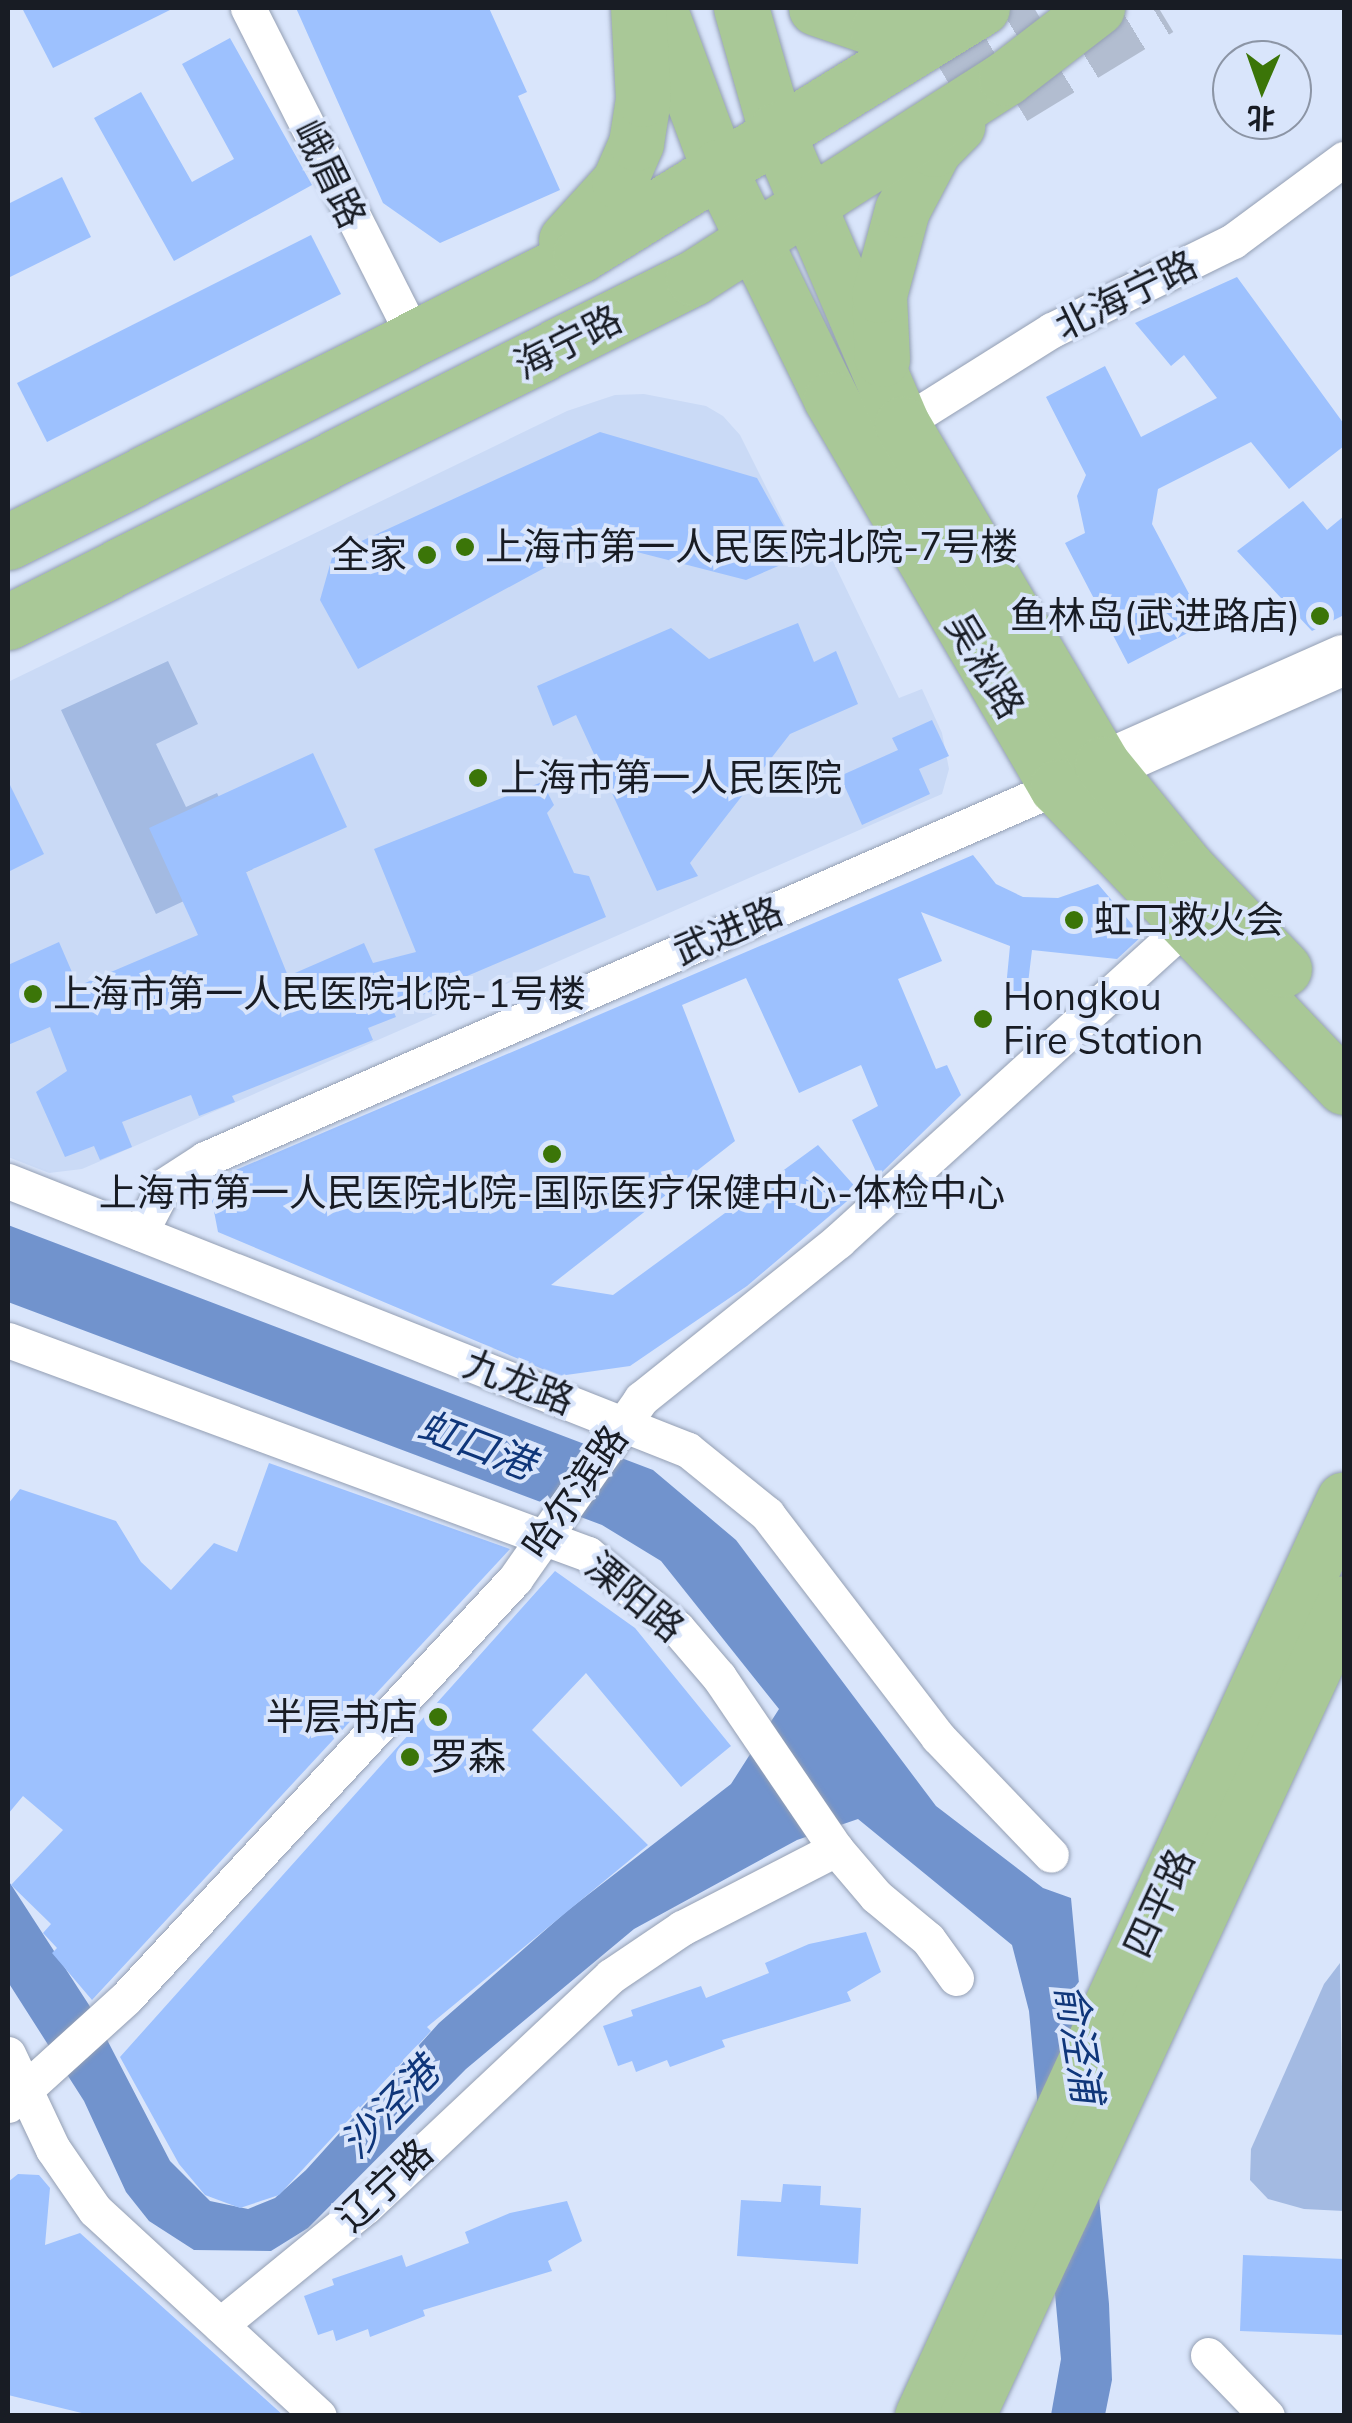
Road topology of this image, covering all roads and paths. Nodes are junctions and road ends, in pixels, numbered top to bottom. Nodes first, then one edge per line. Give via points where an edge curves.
1 (248, 8) edge
2 (638, 8) edge
3 (659, 8) edge
4 (740, 8) edge
5 (816, 8) edge
6 (1097, 8) edge
7 (969, 16) edge
8 (1006, 78) junction
9 (776, 130) junction
10 (1344, 160) edge
11 (718, 167) junction
12 (807, 206) junction
13 (754, 242) junction
14 (510, 290) junction
15 (415, 340) junction
16 (896, 410) junction
17 (8, 542) edge
18 (8, 622) edge
19 (1344, 660) edge
20 (1080, 776) junction
21 (1186, 925) junction
22 (1344, 1032) edge
23 (1344, 1087) edge
24 (8, 1181) edge
25 (140, 1233) junction
26 (8, 1340) edge
27 (614, 1435) junction
28 (1344, 1500) edge
29 (554, 1525) junction
30 (1344, 1603) edge
31 (831, 1840) junction
32 (1051, 1855) dead end
33 (956, 1978) dead end
34 (21, 2077) edge
35 (220, 2325) junction
36 (1208, 2355) dead end
37 (319, 2416) edge
38 (922, 2416) edge
39 (967, 2416) edge
40 (1267, 2416) edge

1 - 15 street, 峨眉路
2 - 14 main road via 643,99 628,163 598,208
3 - 11 main road, 吴淞路
4 - 9 main road, 吴淞路
5 - 7 main road via 878,29
6 - 8 main road, 海宁路
7 - 9 main road, 海宁路
8 - 12 main road, 海宁路
8 - 16 main road via 934,149 902,210 879,295
9 - 11 main road, 海宁路
9 - 12 main road, 吴淞路
10 - 16 street, 北海宁路 via 1233,242
11 - 13 main road, 吴淞路
11 - 14 main road, 海宁路 via 580,255
12 - 13 main road, 海宁路
12 - 16 main road, 吴淞路
13 - 18 main road, 海宁路 via 342,458
13 - 20 main road, 吴淞路 via 831,400
14 - 15 main road, 海宁路
15 - 17 main road, 海宁路
16 - 20 main road, 吴淞路
19 - 20 street, 武进路
20 - 21 main road, 吴淞路
20 - 22 main road, 吴淞路 via 1187,868
20 - 25 street, 武进路 via 205,1159 166,1186
21 - 23 main road, 吴淞路
21 - 27 street, 哈尔滨路 via 862,1220 664,1377
24 - 25 street, 九龙路
25 - 27 street, 九龙路
26 - 29 street, 溧阳路
27 - 29 street, 哈尔滨路
27 - 32 street, 九龙路 via 688,1450 767,1514 938,1737
28 - 38 main road, 四平路
29 - 31 street, 溧阳路 via 677,1628
29 - 34 street, 哈尔滨路 via 501,1594 97,2025
30 - 39 main road, 四平路
31 - 33 street, 溧阳路 via 876,1896 928,1939
31 - 35 street, 辽宁路 via 611,1976 366,2206
34 - 35 street via 53,2149 95,2210
35 - 37 street
36 - 40 street

